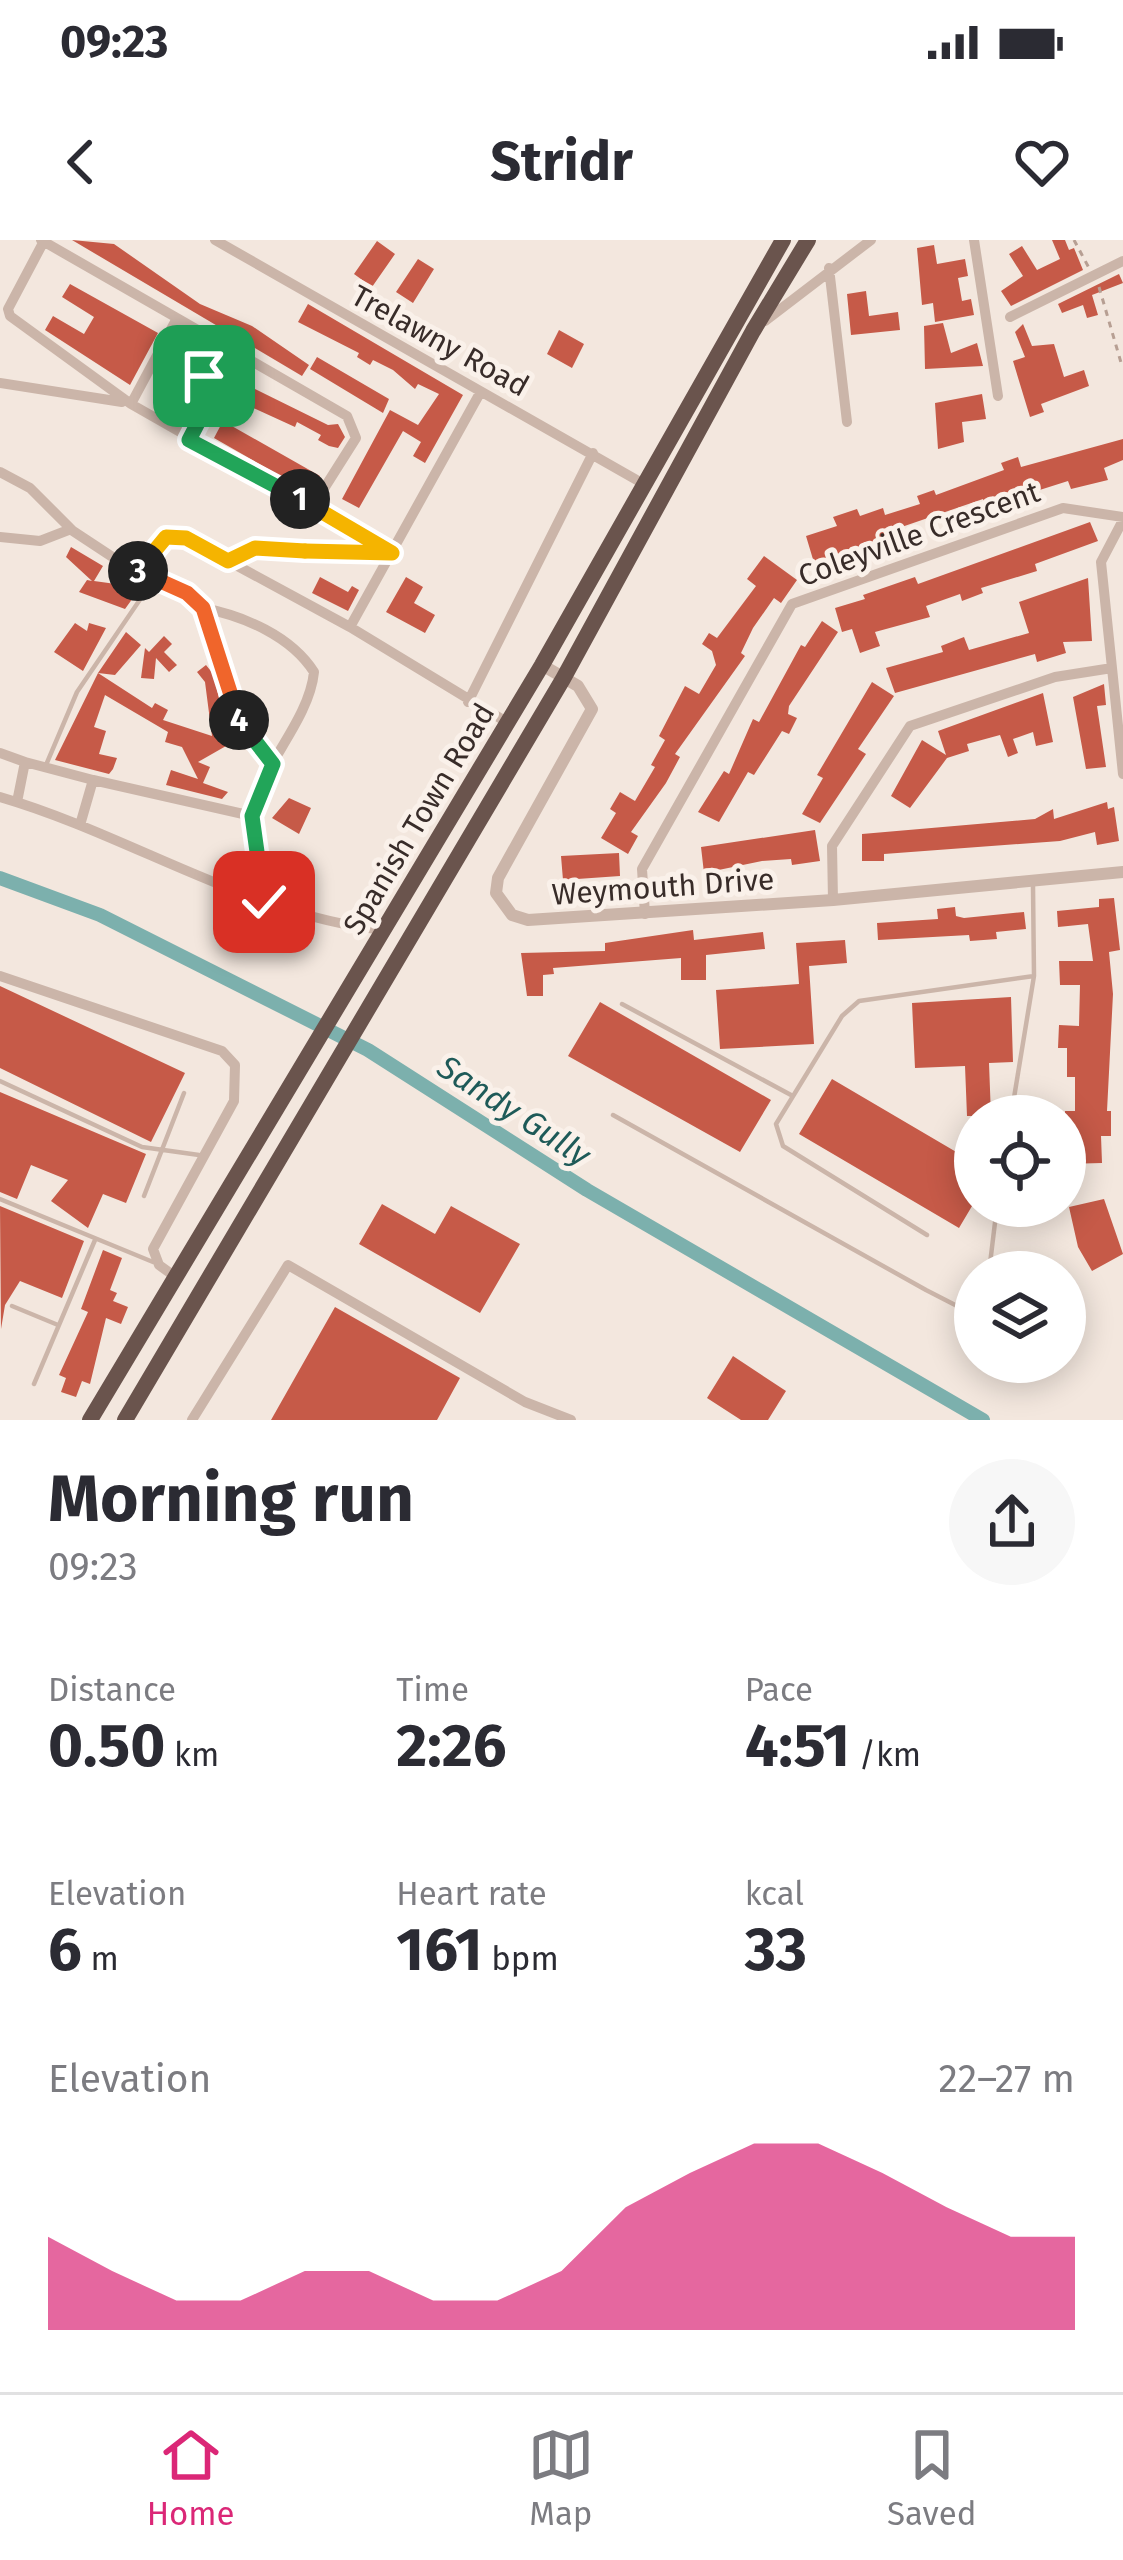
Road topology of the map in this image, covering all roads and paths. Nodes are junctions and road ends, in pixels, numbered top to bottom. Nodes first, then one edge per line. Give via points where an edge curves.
1 (215, 240) edge
2 (784, 240) edge
3 (808, 240) edge
4 (871, 240) edge
5 (974, 240) edge
6 (1074, 240) edge
7 (43, 241) edge
8 (1123, 261) edge
9 (829, 268) junction
10 (1093, 277) junction
11 (1010, 317) dead end
12 (177, 318) junction
13 (753, 331) junction
14 (206, 334) junction
15 (1121, 366) edge
16 (0, 383) edge
17 (480, 393) junction
18 (998, 396) dead end
19 (131, 404) junction
20 (847, 422) dead end
21 (189, 440) junction
22 (593, 453) junction
23 (2, 476) edge
24 (642, 483) junction
25 (313, 506) junction
26 (1123, 518) edge
27 (71, 529) junction
28 (0, 537) edge
29 (392, 553) junction
30 (228, 561) junction
31 (136, 570) junction
32 (154, 579) junction
33 (203, 608) junction
34 (350, 627) junction
35 (542, 665) junction
36 (1112, 668) junction
37 (563, 679) junction
38 (469, 702) junction
39 (508, 723) junction
40 (0, 753) edge
41 (25, 762) junction
42 (273, 764) junction
43 (45, 766) junction
44 (1123, 774) edge
45 (93, 780) junction
46 (0, 797) edge
47 (17, 802) junction
48 (252, 816) junction
49 (80, 825) junction
50 (1123, 872) edge
51 (1032, 881) junction
52 (833, 900) junction
53 (264, 902) junction
54 (645, 914) junction
55 (384, 930) junction
56 (0, 976) edge
57 (1034, 976) junction
58 (622, 1004) dead end
59 (0, 1081) edge
60 (184, 1093) dead end
61 (1014, 1095) edge
62 (792, 1096) junction
63 (613, 1115) dead end
64 (164, 1147) junction
65 (204, 1157) junction
66 (144, 1196) dead end
67 (0, 1199) edge
68 (927, 1235) dead end
69 (95, 1238) junction
70 (158, 1265) junction
71 (177, 1278) junction
72 (954, 1304) edge
73 (12, 1306) dead end
74 (58, 1325) junction
75 (34, 1384) dead end
76 (90, 1420) edge
77 (125, 1420) edge
78 (192, 1420) edge
79 (571, 1420) edge

1 - 17 street, Trelawny Road
2 - 24 highway, Spanish Town Road
3 - 13 highway, Spanish Town Road
4 - 9 street
5 - 18 street
6 - 10 path
7 - 12 street
7 - 19 street via 10,316
8 - 10 street
9 - 13 street
9 - 20 street
10 - 11 street
10 - 15 path
12 - 14 street
12 - 19 street
13 - 37 highway, Spanish Town Road
14 - 21 street via 199,349 207,394
14 - 25 street via 347,416 356,438
16 - 19 street
17 - 22 street, Trelawny Road
17 - 29 street
19 - 21 street
21 - 25 street
22 - 24 street, Trelawny Road
22 - 38 street
23 - 27 street via 30,488
24 - 35 highway, Spanish Town Road
25 - 29 street
26 - 36 street via 1101,562
26 - 54 street, Coleyville Crescent via 1064,508 792,604 642,869
27 - 28 street via 40,541
27 - 31 street
29 - 30 street via 255,548
29 - 34 street
30 - 31 street via 186,538 166,537
30 - 34 street
31 - 32 street
32 - 33 street
32 - 43 lane via 77,692
33 - 42 street via 239,719
33 - 42 street via 272,633 302,652 314,672 298,728
34 - 38 street
35 - 37 street
35 - 39 highway, Spanish Town Road
36 - 44 street
36 - 52 street via 1055,677 910,726 832,846
37 - 54 street, Weymouth Drive via 592,709 496,893 512,915 528,920
37 - 77 highway, Spanish Town Road
38 - 39 street
39 - 55 highway, Spanish Town Road
40 - 41 street
41 - 43 street
41 - 47 street
42 - 48 street
43 - 45 street
45 - 48 street
45 - 49 street
46 - 47 street
47 - 49 street
48 - 53 street
49 - 53 street
50 - 51 street, Weymouth Drive
51 - 52 street, Weymouth Drive
51 - 57 lane
52 - 54 street, Weymouth Drive
53 - 55 street via 331,925
55 - 71 highway, Spanish Town Road
56 - 65 street via 222,1051 239,1078
57 - 61 lane
57 - 62 lane via 859,1001
58 - 62 lane
59 - 64 lane via 142,1147
60 - 64 lane
62 - 68 lane via 776,1124 783,1146
63 - 72 lane
64 - 65 lane
64 - 66 lane
65 - 70 street via 159,1233
67 - 69 lane
69 - 70 lane
69 - 74 lane
70 - 71 street
71 - 76 highway, Spanish Town Road
73 - 74 lane
74 - 75 lane
78 - 79 street via 288,1265 525,1402

